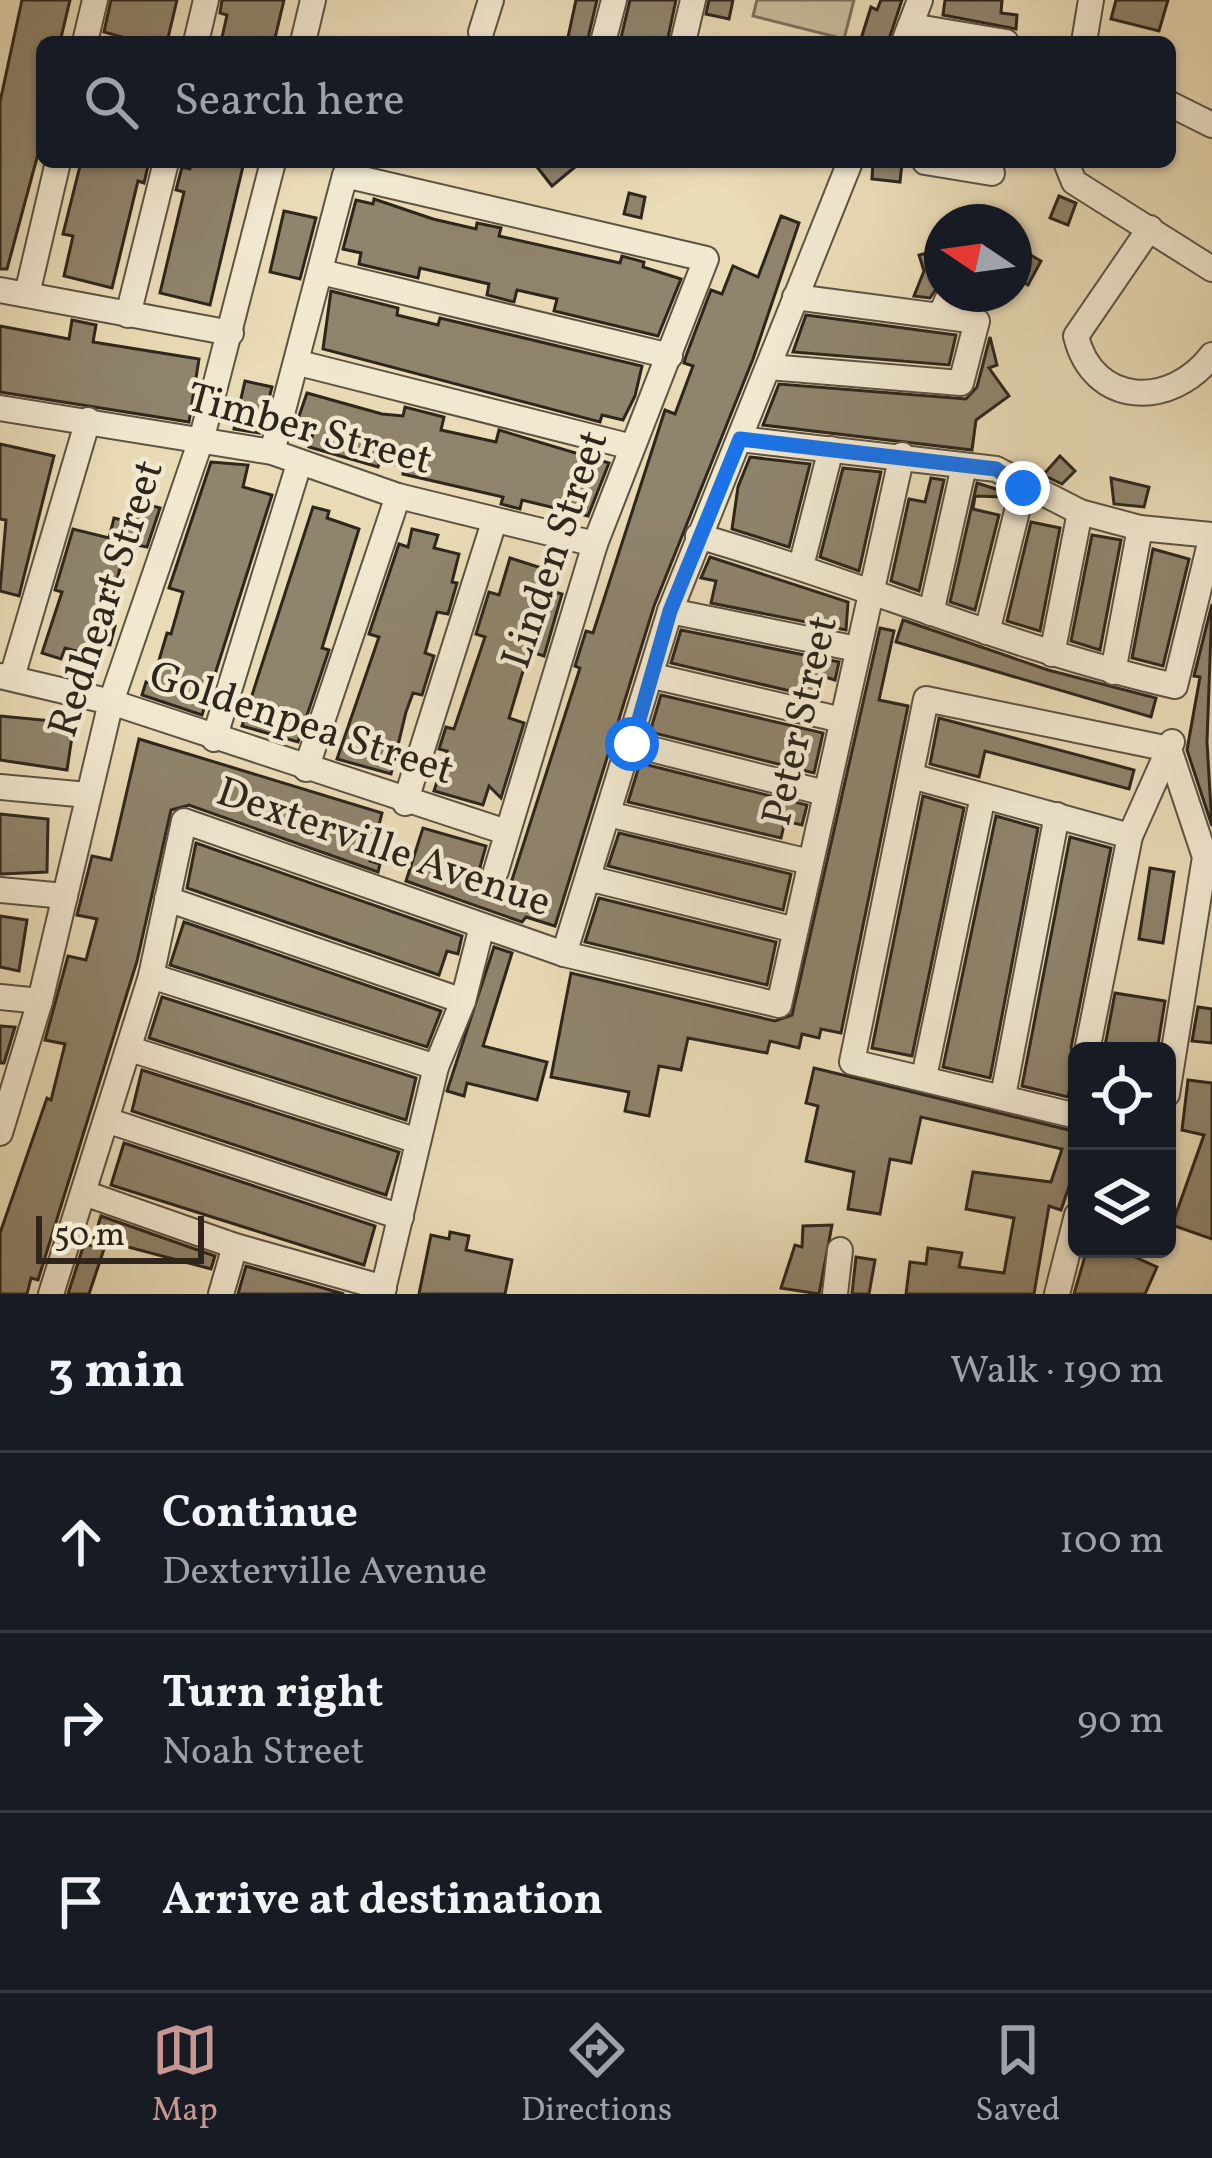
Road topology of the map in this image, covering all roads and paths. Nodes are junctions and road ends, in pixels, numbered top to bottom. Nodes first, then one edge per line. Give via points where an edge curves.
1 (95, 0) edge
2 (206, 0) edge
3 (313, 0) edge
4 (491, 0) edge
5 (614, 0) edge
6 (693, 0) edge
7 (920, 0) edge
8 (1091, 0) edge
9 (482, 32) dead end
10 (908, 34) edge
11 (86, 36) edge
12 (197, 36) edge
13 (304, 36) edge
14 (605, 36) edge
15 (684, 36) edge
16 (1085, 36) edge
17 (1176, 107) edge
18 (1212, 125) edge
19 (57, 168) edge
20 (165, 168) edge
21 (272, 168) edge
22 (848, 168) edge
23 (962, 168) edge
24 (1067, 169) edge
25 (992, 173) dead end
26 (1150, 228) junction
27 (1212, 269) edge
28 (321, 272) junction
29 (0, 290) edge
30 (27, 294) junction
31 (795, 297) junction
32 (924, 304) edge
33 (959, 312) edge
34 (128, 316) junction
35 (231, 333) junction
36 (1212, 355) edge
37 (670, 356) junction
38 (298, 363) junction
39 (769, 367) junction
40 (0, 408) edge
41 (88, 420) junction
42 (202, 437) junction
43 (740, 439) junction
44 (632, 447) junction
45 (831, 449) junction
46 (272, 452) junction
47 (902, 455) junction
48 (299, 464) junction
49 (964, 466) junction
50 (1023, 488) junction
51 (398, 496) junction
52 (1080, 512) junction
53 (494, 522) junction
54 (1140, 529) junction
55 (1212, 535) edge
56 (698, 536) junction
57 (595, 544) junction
58 (802, 566) junction
59 (870, 595) junction
60 (670, 611) junction
61 (931, 613) junction
62 (987, 632) junction
63 (857, 649) junction
64 (1052, 654) junction
65 (1113, 672) junction
66 (6, 676) edge
67 (653, 676) junction
68 (111, 702) junction
69 (842, 720) junction
70 (214, 739) junction
71 (1173, 741) junction
72 (632, 744) junction
73 (305, 769) junction
74 (910, 776) junction
75 (0, 788) edge
76 (825, 794) junction
77 (88, 795) junction
78 (983, 796) junction
79 (405, 803) junction
80 (608, 814) junction
81 (1057, 815) junction
82 (506, 832) junction
83 (1130, 836) junction
84 (810, 862) junction
85 (496, 871) dead end
86 (588, 878) junction
87 (0, 890) edge
88 (65, 896) junction
89 (167, 899) junction
90 (482, 926) junction
91 (795, 930) junction
92 (564, 954) junction
93 (152, 976) junction
94 (0, 997) edge
95 (463, 1000) junction
96 (40, 1001) junction
97 (1089, 1042) edge
98 (1175, 1042) edge
99 (130, 1049) junction
100 (436, 1067) junction
101 (924, 1077) junction
102 (1003, 1096) junction
103 (1068, 1108) edge
104 (106, 1120) junction
105 (2, 1122) edge
106 (418, 1141) junction
107 (84, 1193) junction
108 (400, 1217) junction
109 (235, 1246) junction
110 (840, 1250) dead end
111 (1068, 1251) edge
112 (383, 1291) edge
113 (51, 1294) edge
114 (221, 1294) edge
115 (835, 1294) edge
116 (1057, 1294) edge

1 - 11 street
2 - 12 street
3 - 13 street
4 - 9 street
5 - 14 street
6 - 15 street
7 - 10 street
8 - 16 street
17 - 18 street
19 - 30 street
20 - 34 street
21 - 35 street, Redheart Street
22 - 31 street, Dexterville Avenue
23 - 25 street
24 - 26 street
26 - 27 street
26 - 36 street via 1076,336 1082,363 1105,384 1139,394 1173,387
28 - 37 street
28 - 37 street, Linden Street via 345,175 706,259
28 - 38 street
29 - 30 street
30 - 34 street
31 - 32 street
31 - 39 street, Dexterville Avenue
33 - 39 street via 976,321 961,383
34 - 35 street
35 - 42 street, Redheart Street
37 - 44 street, Linden Street
38 - 44 street
38 - 46 street
39 - 43 street, Dexterville Avenue
40 - 41 street, Timber Street
41 - 42 street, Timber Street
41 - 66 street
42 - 46 street, Timber Street
42 - 68 street, Redheart Street
43 - 45 street
43 - 56 street, Dexterville Avenue
44 - 57 street, Linden Street
45 - 47 street
45 - 58 street
46 - 48 street, Timber Street
47 - 49 street
47 - 59 street, Peter Street
48 - 51 street, Timber Street
48 - 70 street
49 - 50 street via 996,469
49 - 61 street
50 - 52 street
50 - 62 street
51 - 53 street, Timber Street
51 - 73 street
52 - 54 street
52 - 64 street
53 - 57 street, Timber Street
53 - 79 street
54 - 55 street
54 - 65 street
55 - 65 street via 1175,686
56 - 58 street
56 - 60 street, Dexterville Avenue
57 - 82 street, Linden Street
58 - 59 street
59 - 61 street
59 - 63 street, Peter Street
60 - 63 street
60 - 67 street, Dexterville Avenue
61 - 62 street
62 - 64 street
63 - 69 street, Peter Street
64 - 65 street
66 - 68 street, Goldenpea Street
67 - 69 street
67 - 72 street, Dexterville Avenue
68 - 70 street, Goldenpea Street
68 - 77 street, Redheart Street
69 - 76 street, Peter Street
70 - 73 street, Goldenpea Street
71 - 74 street via 926,698
71 - 83 street
71 - 98 street via 1205,857
72 - 76 street
72 - 80 street, Dexterville Avenue
73 - 79 street, Goldenpea Street
74 - 78 street
74 - 101 street via 852,1062
75 - 77 street
76 - 84 street, Peter Street
77 - 88 street, Redheart Street
78 - 81 street
78 - 101 street
79 - 82 street, Goldenpea Street
80 - 84 street
80 - 86 street, Dexterville Avenue
81 - 83 street
81 - 102 street
82 - 85 street, Linden Street
83 - 97 street
84 - 91 street, Peter Street
86 - 91 street
86 - 92 street, Dexterville Avenue
87 - 88 street
88 - 96 street, Redheart Street
89 - 90 street, Dexterville Avenue via 184,821
89 - 93 street, Dexterville Avenue
89 - 95 street
90 - 92 street, Dexterville Avenue
90 - 95 street
91 - 92 street, Peter Street via 779,1005
93 - 99 street, Dexterville Avenue
93 - 100 street
94 - 96 street
95 - 100 street
96 - 105 street, Redheart Street
99 - 104 street, Dexterville Avenue
99 - 106 street
100 - 106 street
101 - 102 street
102 - 103 street
104 - 107 street, Dexterville Avenue
104 - 108 street
106 - 108 street
107 - 109 street
107 - 113 street, Dexterville Avenue
108 - 112 street
109 - 112 street
109 - 114 street
110 - 115 street
111 - 116 street

